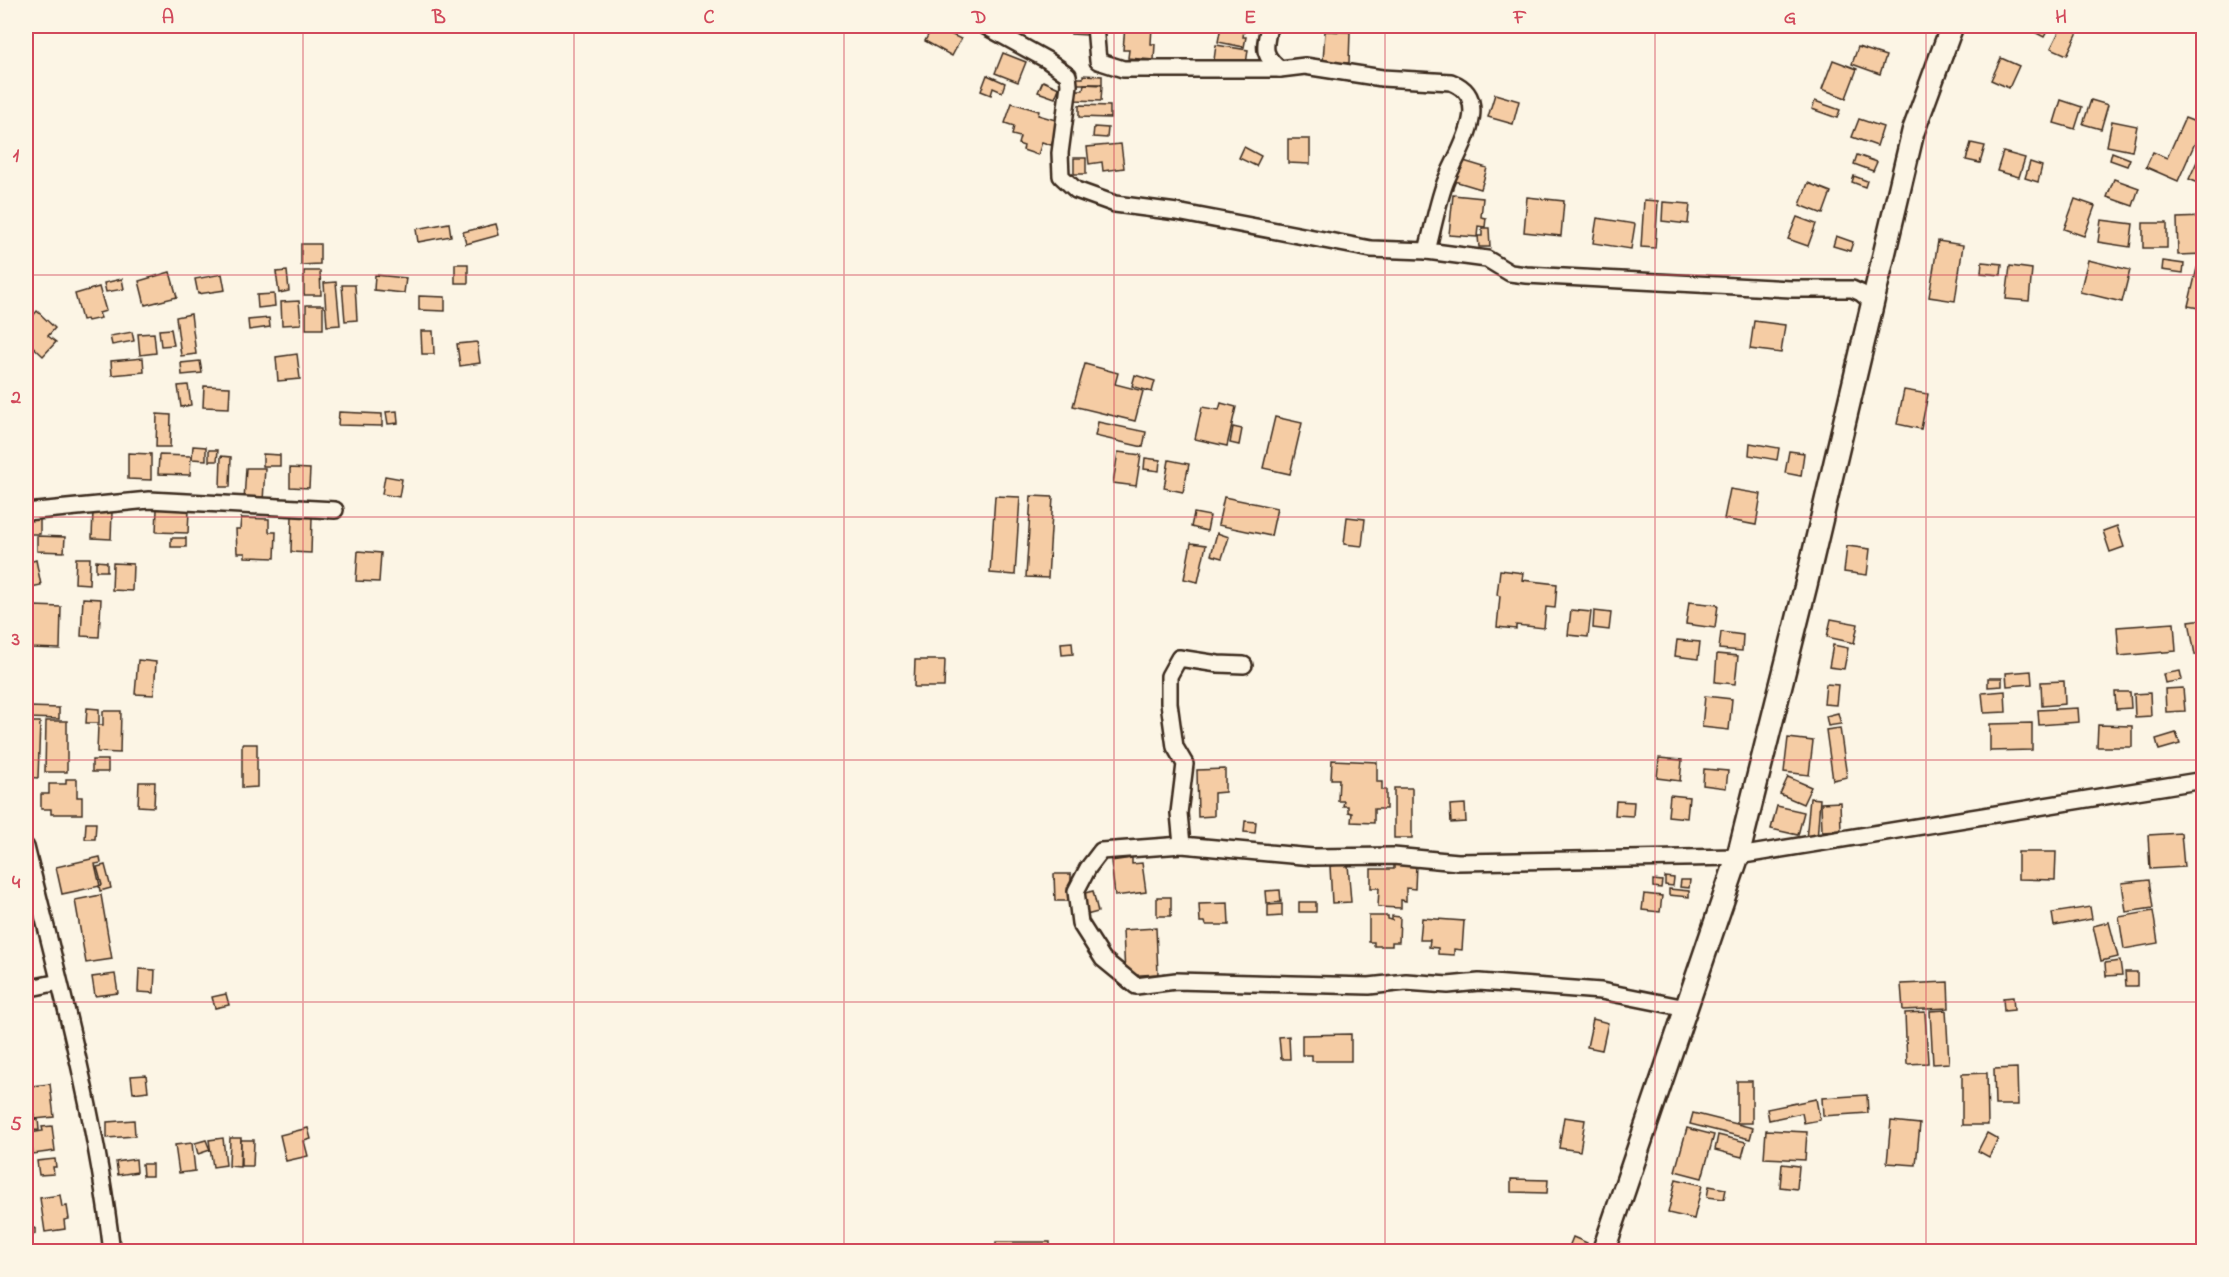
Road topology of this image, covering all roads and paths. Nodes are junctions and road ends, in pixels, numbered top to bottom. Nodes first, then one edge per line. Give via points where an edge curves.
1 (985, 26) edge
2 (1095, 26) edge
3 (1269, 26) edge
4 (1952, 26) edge
5 (1280, 69) junction
6 (1427, 250) junction
7 (1873, 303) junction
8 (335, 510) dead end
9 (26, 512) edge
10 (1244, 665) dead end
11 (2204, 780) edge
12 (1182, 845) junction
13 (26, 847) edge
14 (1738, 857) junction
15 (59, 982) junction
16 (26, 989) edge
17 (1686, 1008) junction
18 (112, 1251) edge
19 (1603, 1251) edge

1 - 6 street via 1068,75 1061,176 1076,190 1115,204 1371,249
2 - 5 street via 1098,61 1123,69
3 - 5 street via 1265,50 1269,60
4 - 7 street via 1913,132
5 - 6 street via 1305,66 1382,78 1451,82 1468,92 1472,104 1470,129 1445,183
6 - 7 street via 1487,259 1510,273 1526,275 1852,289
7 - 14 street
8 - 9 street via 149,500
10 - 12 street via 1179,658 1169,676 1175,747 1185,764 1179,813
11 - 14 street
12 - 14 street via 1313,857 1393,856 1458,862
12 - 17 street via 1101,851 1076,891 1080,923 1103,959 1136,986 1176,981 1369,986 1479,982 1601,991
13 - 15 street
14 - 17 street
15 - 16 street
15 - 18 street via 96,1146
17 - 19 street

